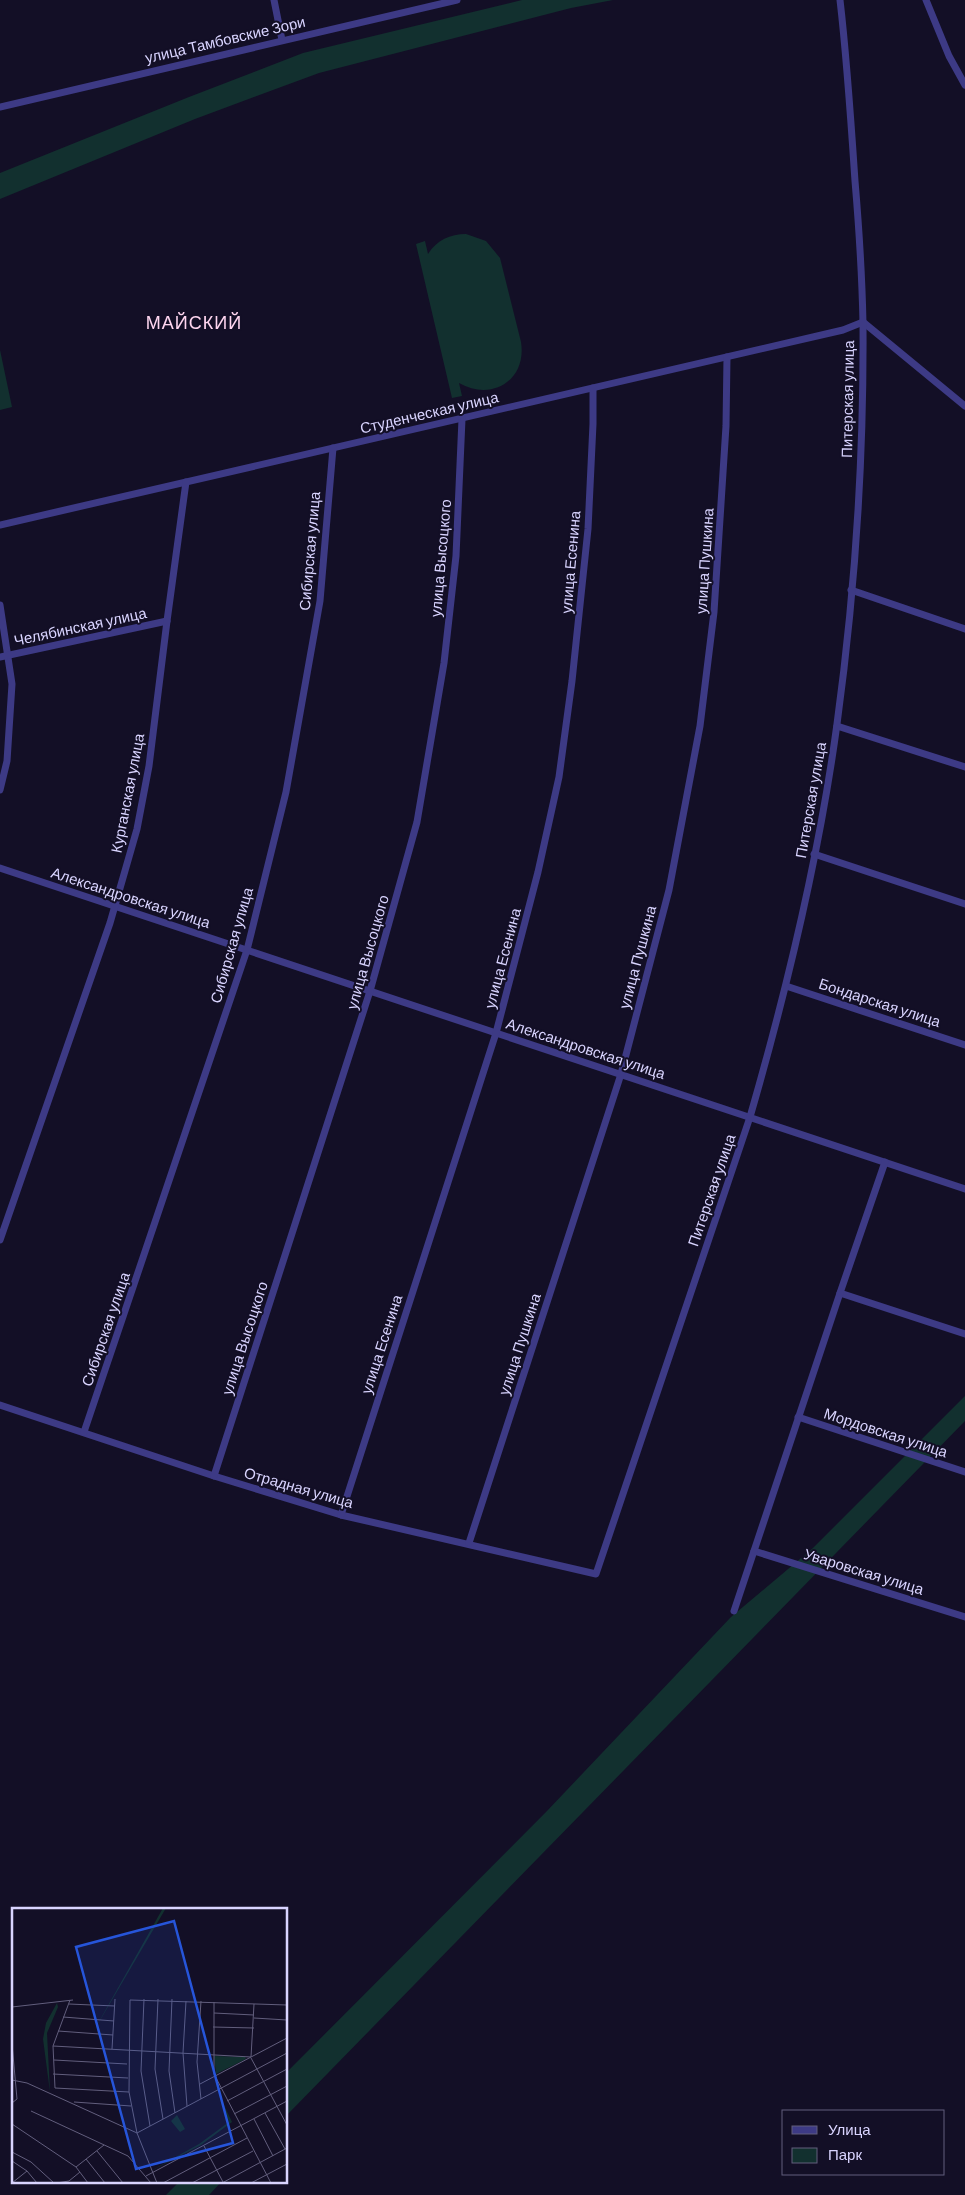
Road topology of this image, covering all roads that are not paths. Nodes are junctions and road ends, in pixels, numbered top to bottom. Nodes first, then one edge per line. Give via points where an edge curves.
1 (274, 0) edge
2 (457, 0) edge
3 (840, 0) edge
4 (926, 0) edge
5 (282, 40) junction
6 (965, 85) edge
7 (0, 107) edge
8 (863, 322) junction
9 (728, 357) junction
10 (593, 388) junction
11 (965, 406) edge
12 (462, 419) junction
13 (332, 448) junction
14 (186, 482) junction
15 (0, 525) edge
16 (851, 590) junction
17 (0, 605) edge
18 (166, 621) junction
19 (965, 629) edge
20 (8, 656) junction
21 (0, 657) edge
22 (837, 726) junction
23 (965, 767) edge
24 (0, 790) edge
25 (814, 854) junction
26 (0, 868) edge
27 (965, 904) edge
28 (115, 907) junction
29 (247, 950) junction
30 (786, 986) junction
31 (370, 991) junction
32 (496, 1033) junction
33 (965, 1044) edge
34 (621, 1074) junction
35 (750, 1117) junction
36 (885, 1162) junction
37 (965, 1188) edge
38 (0, 1240) edge
39 (840, 1293) junction
40 (965, 1334) edge
41 (0, 1405) edge
42 (798, 1418) junction
43 (84, 1432) junction
44 (965, 1472) edge
45 (214, 1476) junction
46 (341, 1515) junction
47 (469, 1543) junction
48 (754, 1551) junction
49 (596, 1574) joint
50 (734, 1612) dead end
51 (965, 1617) edge

1 - 5 street
2 - 5 street, улица Тамбовские Зори
3 - 8 street, Питерская улица via 852,130
4 - 6 street
5 - 7 street, улица Тамбовские Зори
8 - 9 street, Студенческая улица via 843,330
8 - 11 street
8 - 16 street, Питерская улица via 857,523
9 - 10 street, Студенческая улица
9 - 34 street, улица Пушкина via 715,602 700,726 669,890
10 - 12 street, Студенческая улица
10 - 32 street, улица Есенина via 588,530 559,777
12 - 13 street, Студенческая улица
12 - 31 street, улица Высоцкого via 456,556 444,663 417,822
13 - 14 street, Студенческая улица
13 - 29 street, Сибирская улица via 320,601 286,792
14 - 15 street, Студенческая улица
14 - 18 street, Курганская улица
16 - 19 street
16 - 22 street, Питерская улица
17 - 20 street
18 - 20 street, Челябинская улица
18 - 28 street, Курганская улица via 149,766 137,829
20 - 21 street, Челябинская улица
20 - 24 street via 11,712 7,761
22 - 23 street
22 - 25 street, Питерская улица
25 - 27 street
25 - 30 street, Питерская улица
26 - 28 street, Александровская улица
28 - 29 street, Александровская улица
28 - 38 street, Курганская улица
29 - 31 street, Александровская улица
29 - 43 street, Сибирская улица
30 - 33 street, Бондарская улица
30 - 35 street, Питерская улица
31 - 32 street, Александровская улица
31 - 45 street, улица Высоцкого
32 - 34 street, Александровская улица
32 - 46 street, улица Есенина
34 - 35 street, Александровская улица
34 - 47 street, улица Пушкина
35 - 36 street, Александровская улица
35 - 49 street, Питерская улица
36 - 37 street, Александровская улица
36 - 39 street
39 - 40 street
39 - 42 street
41 - 43 street, Отрадная улица
42 - 44 street, Мордовская улица
42 - 48 street
43 - 45 street, Отрадная улица
45 - 46 street, Отрадная улица
46 - 47 street, Отрадная улица
47 - 49 street, Отрадная улица
48 - 50 street
48 - 51 street, Уваровская улица

